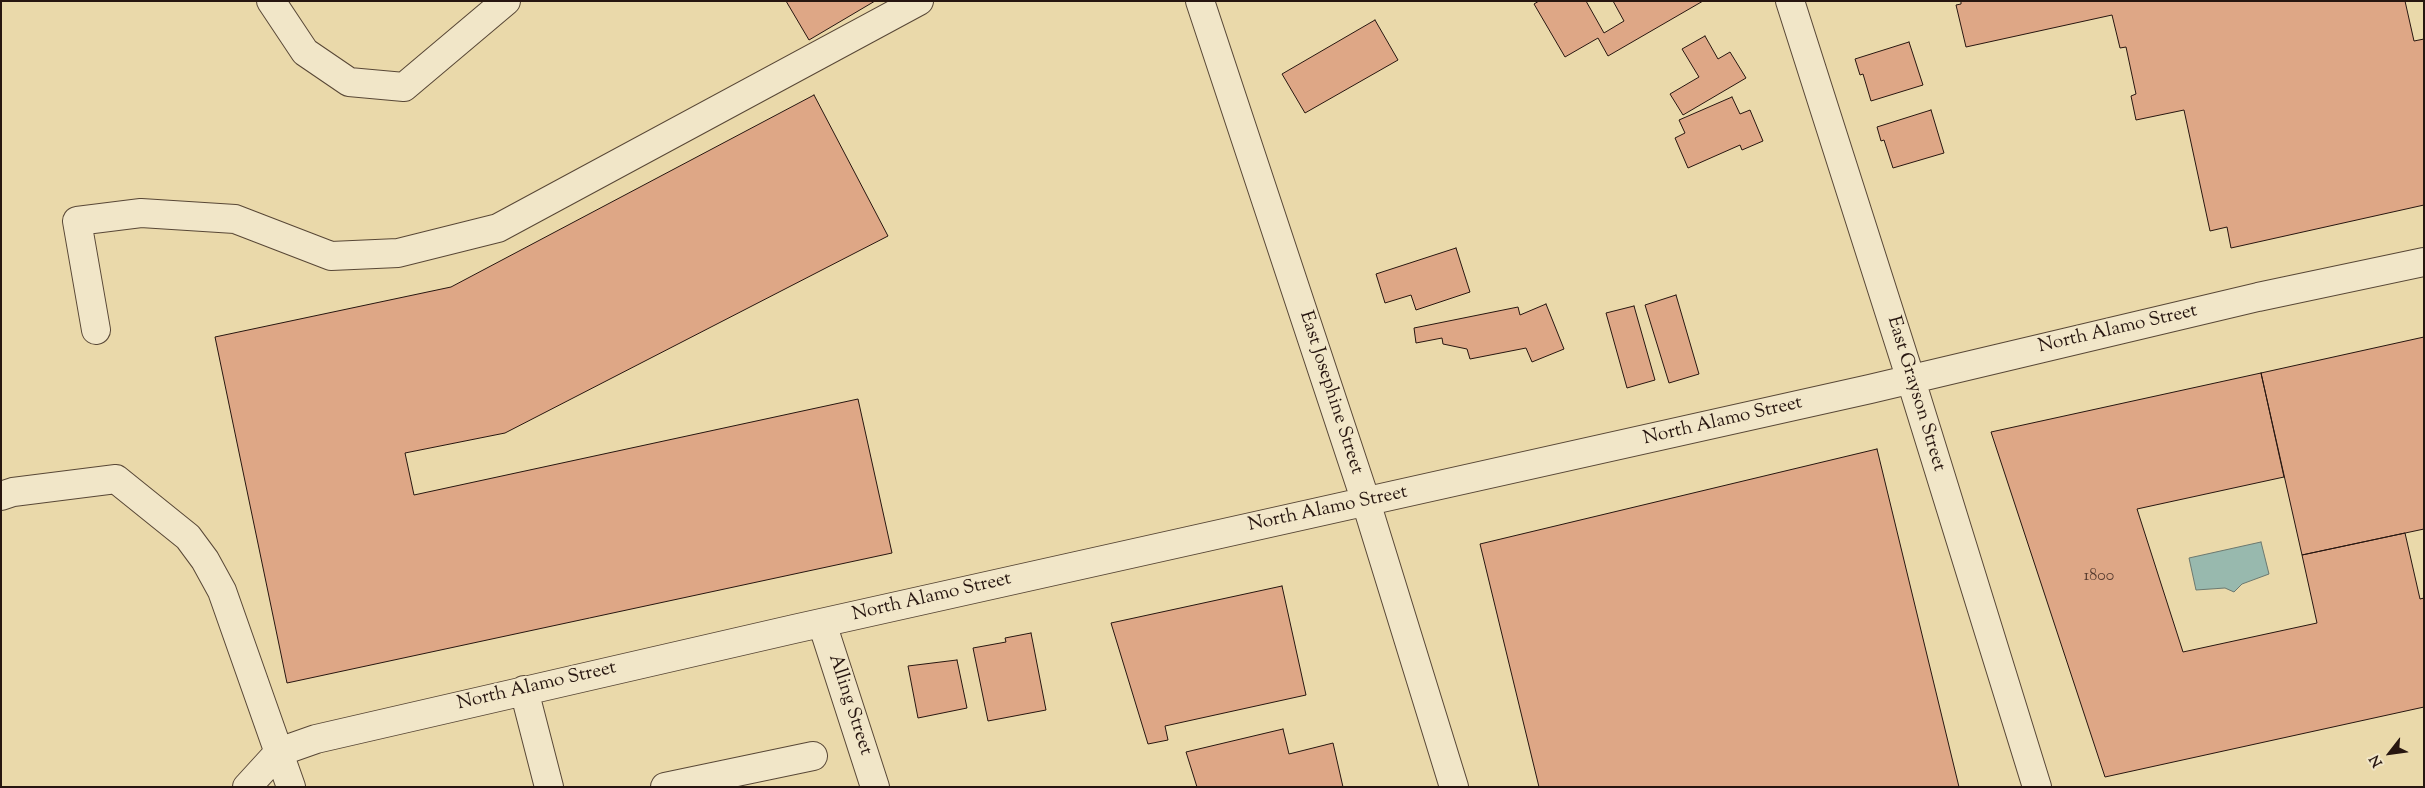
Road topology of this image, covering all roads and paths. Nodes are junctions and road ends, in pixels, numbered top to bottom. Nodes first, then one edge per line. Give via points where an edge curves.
1 (271, 1) edge
2 (506, 1) edge
3 (919, 1) edge
4 (1200, 1) edge
5 (1790, 1) edge
6 (2424, 262) edge
7 (96, 330) dead end
8 (1911, 380) junction
9 (1, 496) edge
10 (1366, 502) junction
11 (822, 623) junction
12 (524, 690) junction
13 (279, 752) junction
14 (813, 756) dead end
15 (247, 787) edge
16 (291, 787) edge
17 (549, 787) edge
18 (665, 787) edge
19 (875, 787) edge
20 (1454, 787) edge
21 (2037, 787) edge

1 - 2 street via 305,52 349,82 404,87
3 - 7 street via 498,228 398,254 331,256 235,219 141,213 77,221
4 - 10 street, East Josephine Street
5 - 8 street, East Grayson Street
6 - 8 street, North Alamo Street via 2258,297
8 - 10 street, North Alamo Street
8 - 21 street, East Grayson Street
9 - 13 street via 116,479 188,537 206,560 222,592
10 - 11 street, North Alamo Street
10 - 20 street, East Josephine Street
11 - 12 street, North Alamo Street
11 - 19 street, Alling Street
12 - 13 street, North Alamo Street via 316,739
12 - 17 street
13 - 15 street, North Alamo Street
13 - 16 street
14 - 18 street

